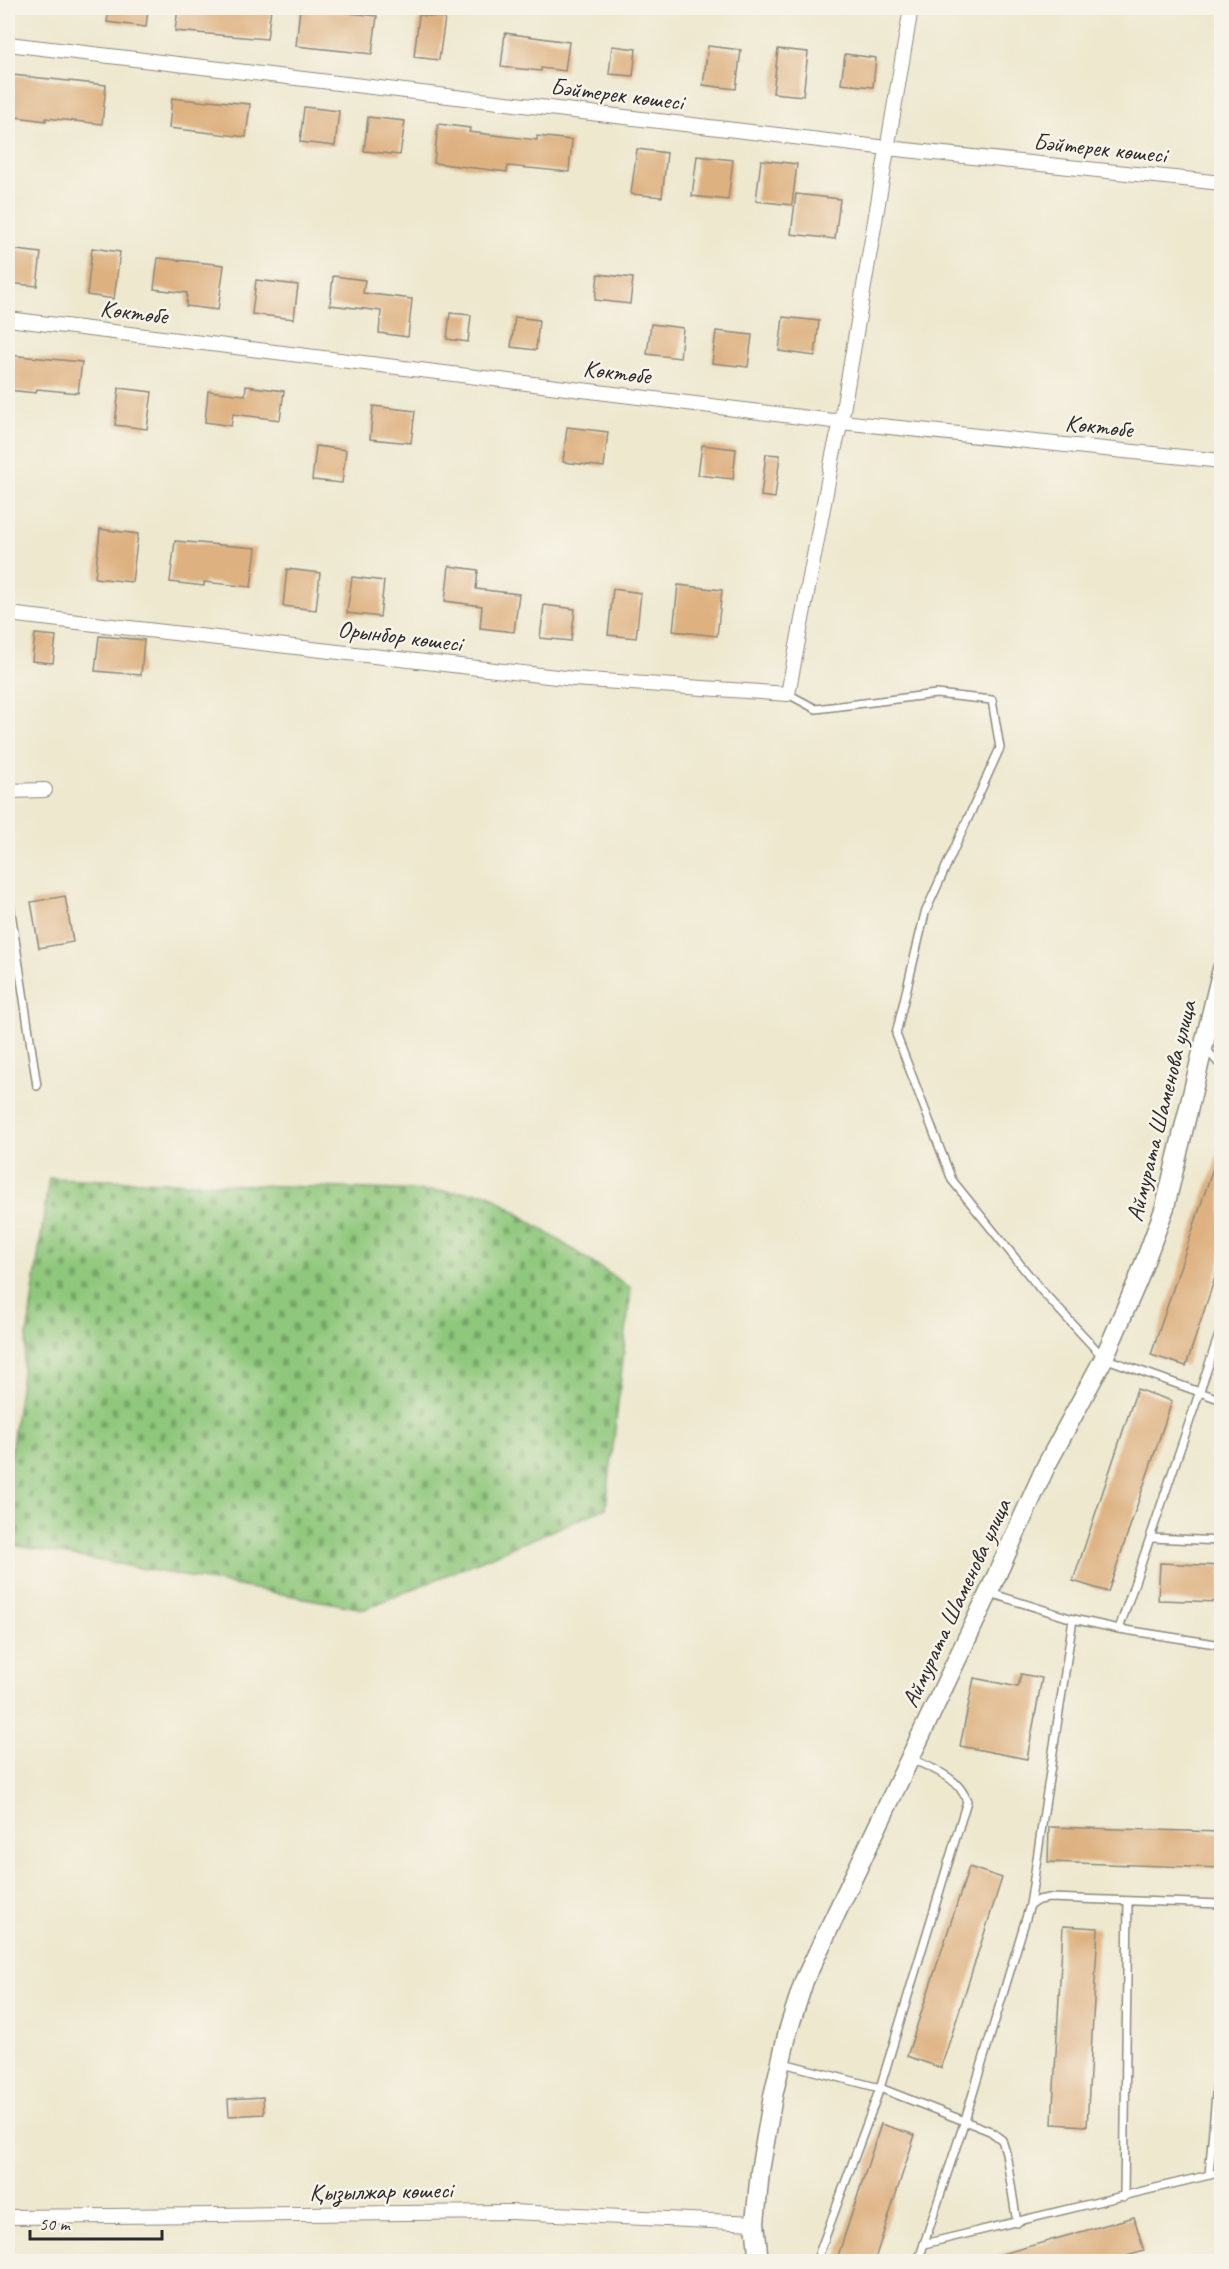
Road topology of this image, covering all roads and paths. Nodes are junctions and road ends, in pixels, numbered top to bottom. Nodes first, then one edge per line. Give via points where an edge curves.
1 (911, 8) edge
2 (8, 44) edge
3 (887, 148) junction
4 (1221, 183) edge
5 (8, 319) edge
6 (841, 422) junction
7 (1221, 461) edge
8 (8, 614) edge
9 (788, 694) junction
10 (45, 790) dead end
11 (8, 791) edge
12 (8, 892) edge
13 (1221, 969) edge
14 (1204, 1048) junction
15 (1221, 1067) edge
16 (37, 1086) dead end
17 (1221, 1326) edge
18 (1104, 1358) junction
19 (1199, 1393) junction
20 (1221, 1400) edge
21 (1150, 1538) junction
22 (1221, 1540) edge
23 (989, 1592) junction
24 (1073, 1619) junction
25 (1119, 1629) junction
26 (1221, 1645) edge
27 (910, 1758) junction
28 (1128, 1901) junction
29 (1221, 1904) edge
30 (1030, 1905) junction
31 (1221, 2026) edge
32 (781, 2063) junction
33 (880, 2088) junction
34 (964, 2122) junction
35 (1221, 2172) edge
36 (1209, 2175) junction
37 (1125, 2197) junction
38 (8, 2217) edge
39 (755, 2223) junction
40 (1017, 2223) junction
41 (924, 2244) junction
42 (759, 2262) edge
43 (816, 2262) edge
44 (918, 2262) edge

1 - 3 street
2 - 3 street, Бәйтерек көшесі
3 - 4 street, Бәйтерек көшесі
3 - 6 street
5 - 6 street, Көктөбе
6 - 7 street, Көктөбе
6 - 9 street
8 - 9 street, Орынбор көшесі via 574,679
9 - 18 lane via 816,709 936,694 992,700 1000,748 925,913 896,1034 952,1180 1041,1290
10 - 11 street
12 - 16 lane
13 - 14 street, Аймурата Шаменова улица
14 - 15 lane
14 - 18 street, Аймурата Шаменова улица via 1166,1206
17 - 19 lane
18 - 19 lane
18 - 23 street, Аймурата Шаменова улица via 1046,1466
19 - 20 lane
19 - 21 lane
21 - 22 lane
21 - 25 lane
23 - 24 lane
23 - 27 street, Аймурата Шаменова улица
24 - 25 lane
24 - 30 lane
25 - 26 lane
27 - 32 street, Аймурата Шаменова улица via 804,1982
27 - 33 lane via 949,1776 967,1801
28 - 29 lane
28 - 30 lane via 1049,1898
28 - 37 lane
30 - 34 lane
31 - 36 lane
32 - 33 lane
32 - 39 street, Аймурата Шаменова улица via 760,2171
33 - 34 lane
33 - 43 lane
34 - 40 lane via 1002,2140
34 - 41 lane
35 - 36 lane
36 - 37 lane
37 - 40 lane
38 - 39 street, Қызылжар көшесі via 511,2212
39 - 42 street, Аймурата Шаменова улица
40 - 41 lane
41 - 44 lane

